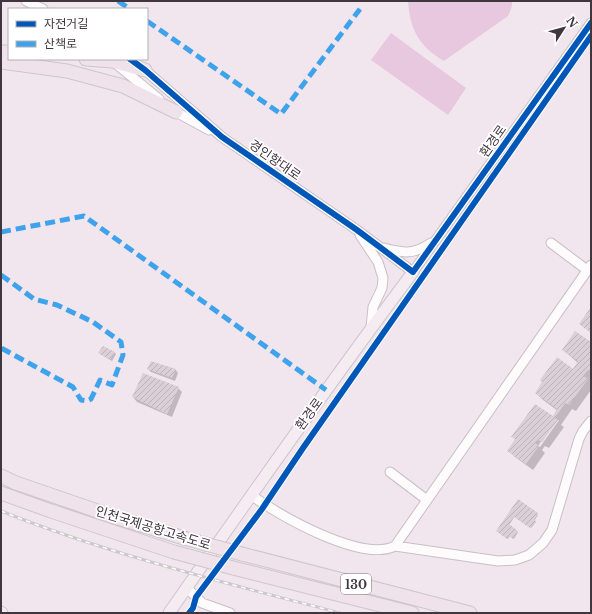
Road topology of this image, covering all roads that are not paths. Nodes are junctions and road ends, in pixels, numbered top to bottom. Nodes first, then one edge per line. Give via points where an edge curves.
1 (26, 1) edge
2 (41, 8) edge
3 (591, 23) edge
4 (112, 60) edge
5 (131, 60) edge
6 (1, 62) edge
7 (67, 70) junction
8 (145, 70) junction
9 (176, 112) junction
10 (222, 137) junction
11 (446, 226) junction
12 (357, 230) junction
13 (551, 243) dead end
14 (380, 246) junction
15 (590, 268) edge
16 (413, 272) junction
17 (371, 328) junction
18 (591, 421) edge
19 (390, 472) dead end
20 (1, 476) edge
21 (1, 493) edge
22 (251, 495) junction
23 (427, 500) junction
24 (395, 546) junction
25 (186, 587) junction
26 (169, 613) edge
27 (230, 613) edge
28 (412, 613) edge
29 (470, 613) edge

1 - 2 street
3 - 11 street, 환경로
4 - 7 highway via 108,66 95,71
4 - 8 highway
4 - 9 street, 경인항대로
5 - 8 street, 경인항대로
6 - 7 highway
7 - 9 highway via 123,86
8 - 10 street, 경인항대로
9 - 10 street, 경인항대로
10 - 12 street, 경인항대로
11 - 14 street via 431,243 415,252 398,252
11 - 16 street, 환경로
12 - 14 street, 경인항대로
12 - 17 street via 378,262 383,278 382,288 373,307
13 - 15 street
14 - 16 street, 경인항대로
15 - 23 street
16 - 17 main road, 환경로
17 - 22 main road, 환경로
18 - 24 street via 583,431 577,446 552,530 543,543 529,555 515,560 498,561
19 - 23 street
20 - 29 highway, 인천국제공항고속도로 / 130, bridge via 115,517 184,538
21 - 28 highway, 인천국제공항고속도로 / 130, bridge via 174,552
22 - 24 street via 283,516 336,541 378,550
22 - 25 main road, 환경로
23 - 24 street
25 - 26 main road, 환경로
25 - 27 street via 202,603

